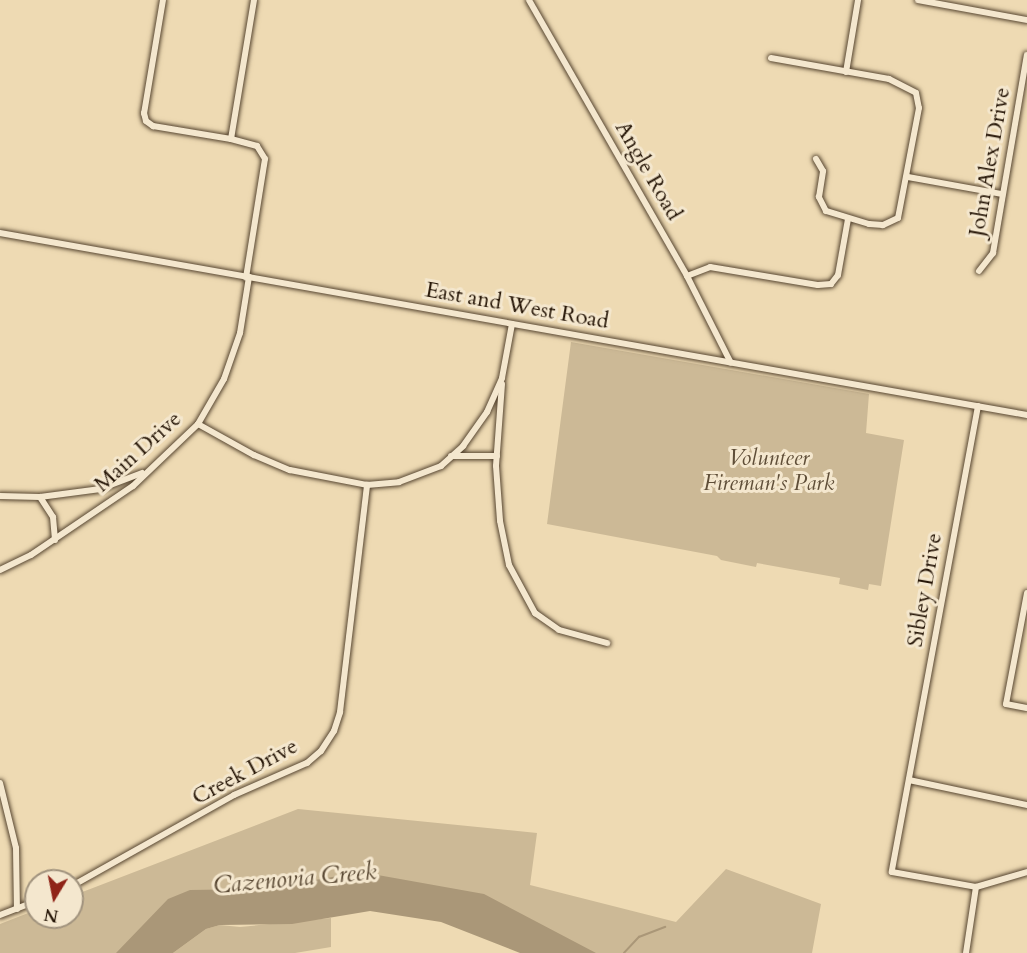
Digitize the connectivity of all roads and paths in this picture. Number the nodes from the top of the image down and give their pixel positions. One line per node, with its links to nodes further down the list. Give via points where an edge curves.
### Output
1 (163, 0): 10 (street, Main Drive, via 144,113 146,121 153,126)
2 (254, 0): 10 (street)
3 (529, 0): 17 (street, Angle Road)
4 (858, 0): 9 (street)
5 (918, 0): 6 (street)
6 (1027, 20)
7 (1027, 55): 13 (street, John Alex Drive)
8 (771, 58): 9 (street)
9 (846, 72): 12 (street, via 889,79 916,93 919,108)
10 (231, 140): 18 (street, Main Drive, via 258,146 265,159)
11 (816, 159): 14 (street, via 823,171 819,196 823,207)
12 (908, 177): 13 (street); 14 (street, via 898,218 883,225)
13 (1002, 194): 16 (street, John Alex Drive, via 993,253)
14 (848, 219): 17 (street, via 838,275 831,284 710,267)
15 (0, 233): 18 (street, East and West Road)
16 (979, 271)
17 (687, 276): 20 (street, Angle Road)
18 (247, 277): 19 (street, East and West Road); 24 (street, Main Drive, via 240,333 224,379)
19 (512, 324): 20 (street, East and West Road); 21 (street)
20 (731, 363): 22 (street, East and West Road)
21 (502, 378): 25 (street, via 487,412); 26 (street)
22 (978, 406): 23 (street, East and West Road); 36 (street, Sibley Drive)
23 (1027, 415)
24 (198, 423): 27 (street, Main Drive, via 168,456); 28 (street, via 254,455 290,470)
25 (451, 456): 26 (street); 28 (street, via 441,466 399,482)
26 (497, 456): 34 (street, via 500,521 509,565 523,597 535,614 559,630)
27 (146, 472): 30 (street, via 100,489); 31 (street, Main Drive, via 133,486)
28 (367, 485): 40 (street, Creek Drive, via 340,712 321,751 307,763 234,795)
29 (0, 496): 30 (street)
30 (40, 497): 31 (street, via 53,517)
31 (55, 540): 32 (street, Main Drive)
32 (0, 570)
33 (1027, 593): 35 (street, via 1006,704)
34 (607, 644)
35 (1027, 708)
36 (909, 780): 38 (street); 41 (street, Sibley Drive, via 892,872)
37 (0, 783): 43 (street, via 16,848)
38 (1027, 805)
39 (1027, 872): 41 (street)
40 (84, 879)
41 (976, 887): 45 (street)
42 (24, 906): 43 (street)
43 (17, 909): 44 (street)
44 (0, 915)
45 (966, 953)

